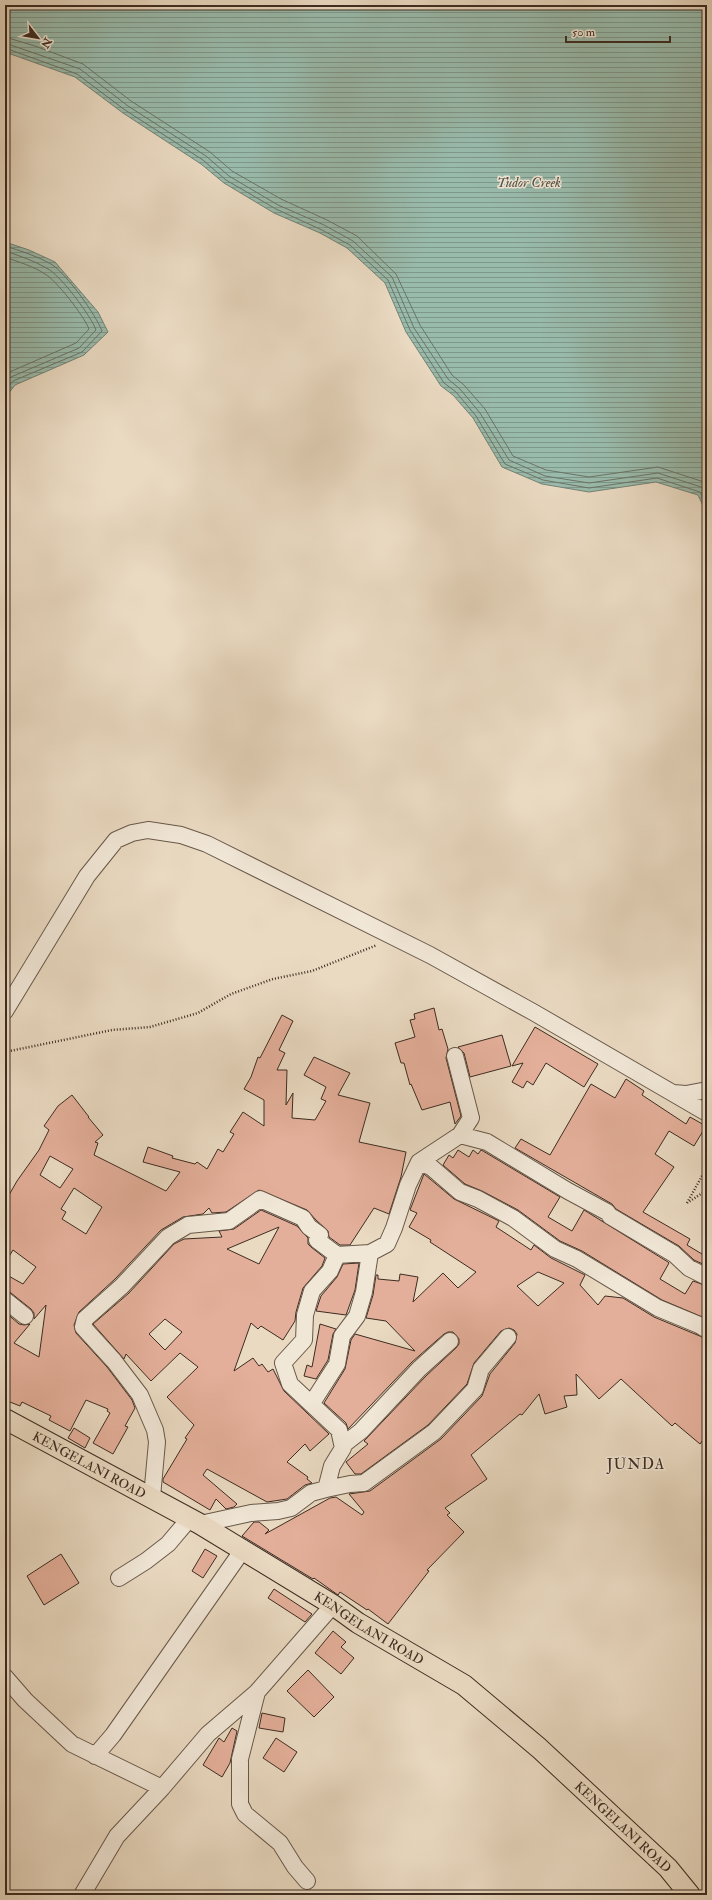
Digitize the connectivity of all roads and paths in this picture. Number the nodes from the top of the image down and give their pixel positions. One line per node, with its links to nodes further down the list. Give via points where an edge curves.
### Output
1 (395, 938): 2 (street, via 207,844 180,835 148,830 116,840 87,876); 3 (path, via 312,971 273,979 231,994 198,1013 164,1023 150,1027 98,1032); 6 (street, via 493,989)
2 (5, 1010)
3 (5, 1052)
4 (455, 1056): 8 (street, via 471,1118)
5 (707, 1090): 6 (street, via 686,1094)
6 (671, 1093): 7 (street)
7 (707, 1113)
8 (460, 1135): 9 (street); 14 (street, via 487,1142 607,1212 674,1254 689,1268)
9 (419, 1162): 12 (street, via 386,1244); 17 (street, via 431,1167 460,1192 513,1218 555,1249 577,1259 658,1308)
10 (707, 1167): 11 (path, via 687,1203)
11 (707, 1190)
12 (370, 1253): 13 (street); 20 (street, via 364,1292 356,1316 342,1336 337,1364)
13 (337, 1254): 20 (street, via 330,1271 312,1291 305,1316 304,1340 283,1363 290,1384); 24 (street, via 317,1240 320,1235 309,1227 303,1218 260,1199 229,1222 188,1225 168,1237 122,1286 85,1319 84,1327 140,1395 155,1430 157,1442)
14 (707, 1277)
15 (5, 1300): 16 (street)
16 (25, 1316)
17 (707, 1330)
18 (508, 1337): 23 (street, via 481,1369 475,1389 434,1432 364,1483)
19 (450, 1341): 22 (street, via 419,1369 361,1431)
20 (312, 1404): 22 (street, via 339,1430)
21 (5, 1419): 24 (main road, KENGELANI ROAD)
22 (344, 1444): 23 (street, via 332,1466)
23 (326, 1489): 25 (street, via 312,1493 291,1508)
24 (152, 1497): 25 (main road, KENGELANI ROAD)
25 (195, 1521): 26 (main road, KENGELANI ROAD); 27 (street, via 146,1561)
26 (242, 1551): 28 (main road, KENGELANI ROAD); 31 (street, via 113,1735)
27 (119, 1578)
28 (333, 1605): 30 (street); 35 (main road, KENGELANI ROAD, via 358,1623 464,1685 540,1748 668,1868)
29 (5, 1677): 31 (street, via 61,1735)
30 (257, 1692): 32 (street, via 208,1734); 33 (street, via 240,1759 240,1804 245,1814 280,1843)
31 (95, 1756): 32 (street)
32 (162, 1788): 34 (street, via 117,1836)
33 (307, 1881)
34 (82, 1895)
35 (690, 1895)

